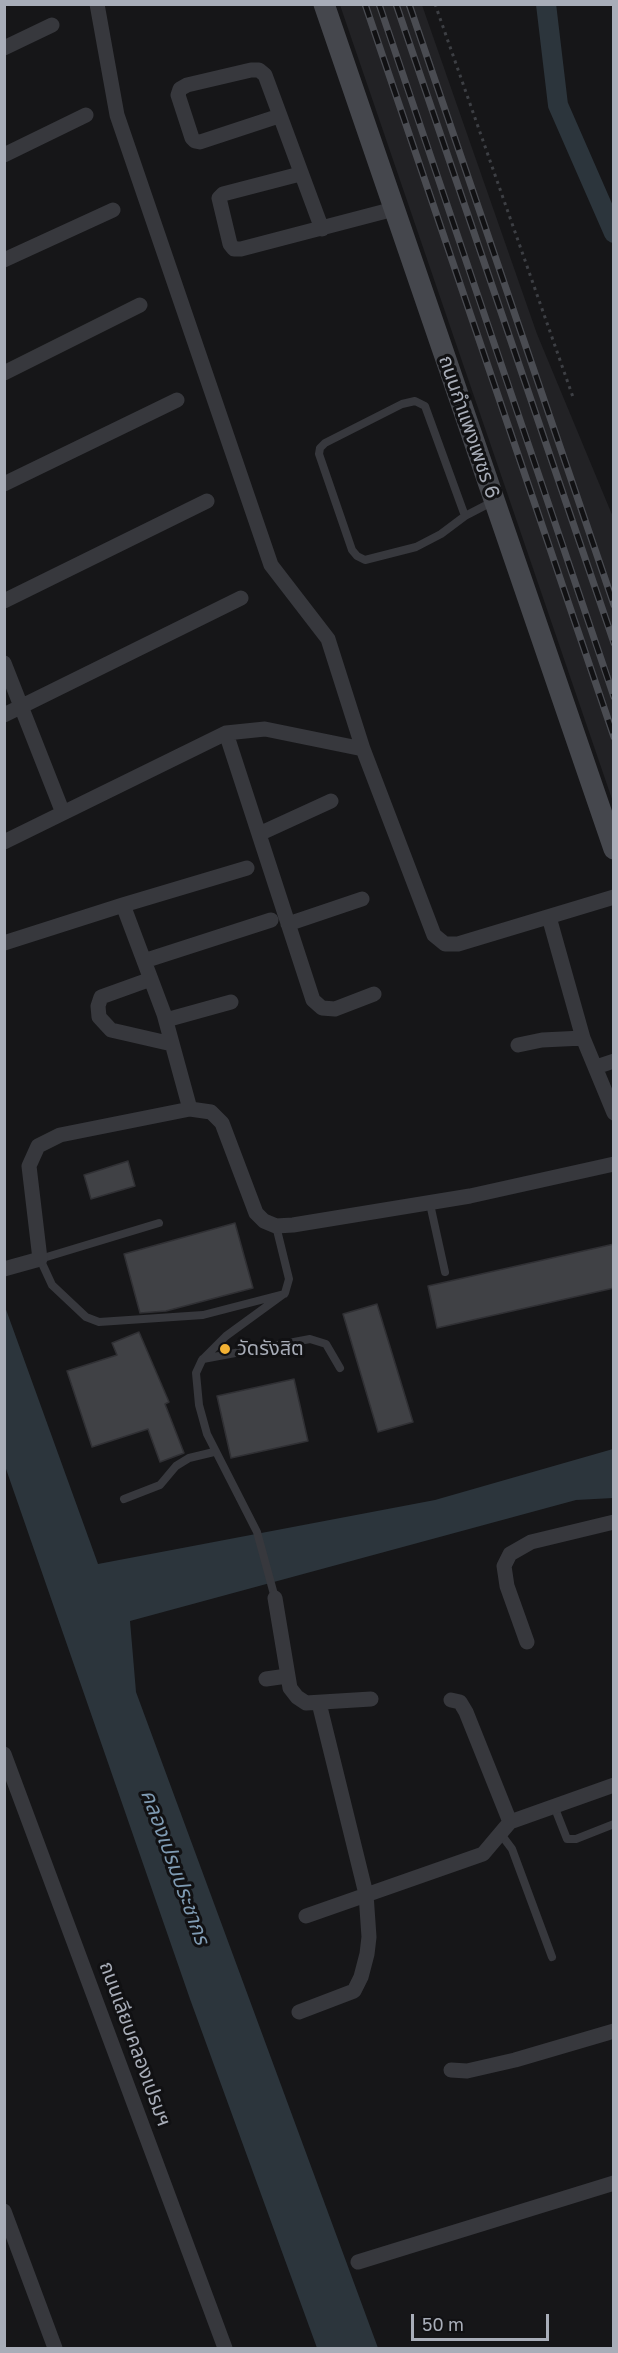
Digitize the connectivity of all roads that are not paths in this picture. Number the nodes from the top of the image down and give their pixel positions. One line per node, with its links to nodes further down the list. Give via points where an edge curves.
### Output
1 (97, 4): 26 (street, via 117,115 271,565 328,639)
2 (324, 4): 9 (main road, ถนนกำแพงเพชร 6)
3 (52, 25): 4 (street)
4 (4, 48)
5 (86, 115): 7 (street)
6 (279, 116): 6 (street, via 195,141 178,94 187,85 259,70 265,75); 8 (street)
7 (4, 155)
8 (300, 174): 11 (street); 11 (street, via 223,194 219,198 230,244 241,249)
9 (394, 209): 11 (street); 18 (main road, ถนนกำแพงเพชร 6)
10 (113, 210): 12 (street)
11 (322, 229)
12 (4, 260)
13 (140, 305): 14 (street)
14 (4, 373)
15 (177, 400): 16 (street)
16 (4, 484)
17 (207, 501): 21 (street)
18 (494, 501): 19 (lane); 31 (main road, ถนนกำแพงเพชร 6)
19 (465, 516): 19 (lane, via 425,406 415,401 325,442 320,448 352,550 365,560 416,547)
20 (242, 598): 23 (street)
21 (4, 601)
22 (4, 663): 23 (street)
23 (22, 706): 24 (street); 28 (street)
24 (4, 715)
25 (226, 733): 26 (street, via 265,729); 28 (street); 29 (street)
26 (363, 749): 36 (street, via 434,935 445,944 458,944)
27 (331, 801): 29 (street)
28 (63, 813): 30 (street)
29 (259, 834): 38 (street)
30 (4, 842)
31 (614, 849)
32 (247, 868): 35 (street)
33 (614, 897): 36 (street)
34 (362, 899): 38 (street)
35 (123, 905): 39 (street); 40 (street)
36 (549, 916): 45 (street)
37 (272, 920): 40 (street)
38 (288, 924): 42 (street, via 313,1000 322,1008 334,1009)
39 (4, 943)
40 (144, 961): 41 (street)
41 (151, 979): 44 (street); 46 (street, via 101,997 99,1017 111,1030)
42 (374, 994)
43 (231, 1002): 44 (street)
44 (166, 1020): 46 (street)
45 (583, 1038): 47 (street); 49 (street)
46 (172, 1044): 50 (street)
47 (518, 1045)
48 (614, 1061): 49 (street)
49 (596, 1067): 51 (street)
50 (190, 1109): 55 (street, via 211,1112 222,1124 256,1213); 56 (street, via 60,1135 38,1146 29,1166)
51 (614, 1113)
52 (614, 1164): 53 (street)
53 (430, 1204): 55 (street); 58 (lane)
54 (159, 1223): 56 (lane)
55 (276, 1226): 59 (lane, via 289,1279)
56 (40, 1259): 57 (street); 59 (lane, via 52,1285 86,1317 99,1322 203,1315)
57 (10, 1267)
58 (445, 1272)
59 (285, 1293): 60 (lane, via 226,1336)
60 (202, 1359): 61 (lane, via 310,1339 326,1344); 62 (lane, via 196,1372 199,1405)
61 (340, 1368)
62 (214, 1452): 63 (lane, via 189,1458 176,1466 160,1485); 65 (lane, via 257,1532)
63 (124, 1498)
64 (614, 1522): 66 (street, via 531,1542 510,1554 504,1566 507,1586)
65 (275, 1598): 67 (street)
66 (527, 1642)
67 (287, 1676): 68 (street); 71 (street, via 297,1697 306,1703)
68 (266, 1679)
69 (371, 1699): 71 (street)
70 (451, 1700): 76 (street, via 460,1702 466,1712)
71 (319, 1703): 77 (street)
72 (4, 1754): 87 (street, ถนนเลียบคลองเปรมฯ)
73 (614, 1785): 74 (street)
74 (554, 1804): 75 (lane, via 567,1839); 76 (street)
75 (614, 1824)
76 (505, 1827): 77 (street, via 483,1854); 79 (lane)
77 (366, 1894): 78 (street); 80 (street, via 367,1954 354,1991)
78 (306, 1916)
79 (552, 1957)
80 (299, 2012)
81 (614, 2031): 82 (street, via 515,2060 467,2071)
82 (451, 2070)
83 (614, 2183): 85 (street)
84 (6, 2217): 86 (street)
85 (358, 2262)
86 (55, 2349)
87 (225, 2349)

